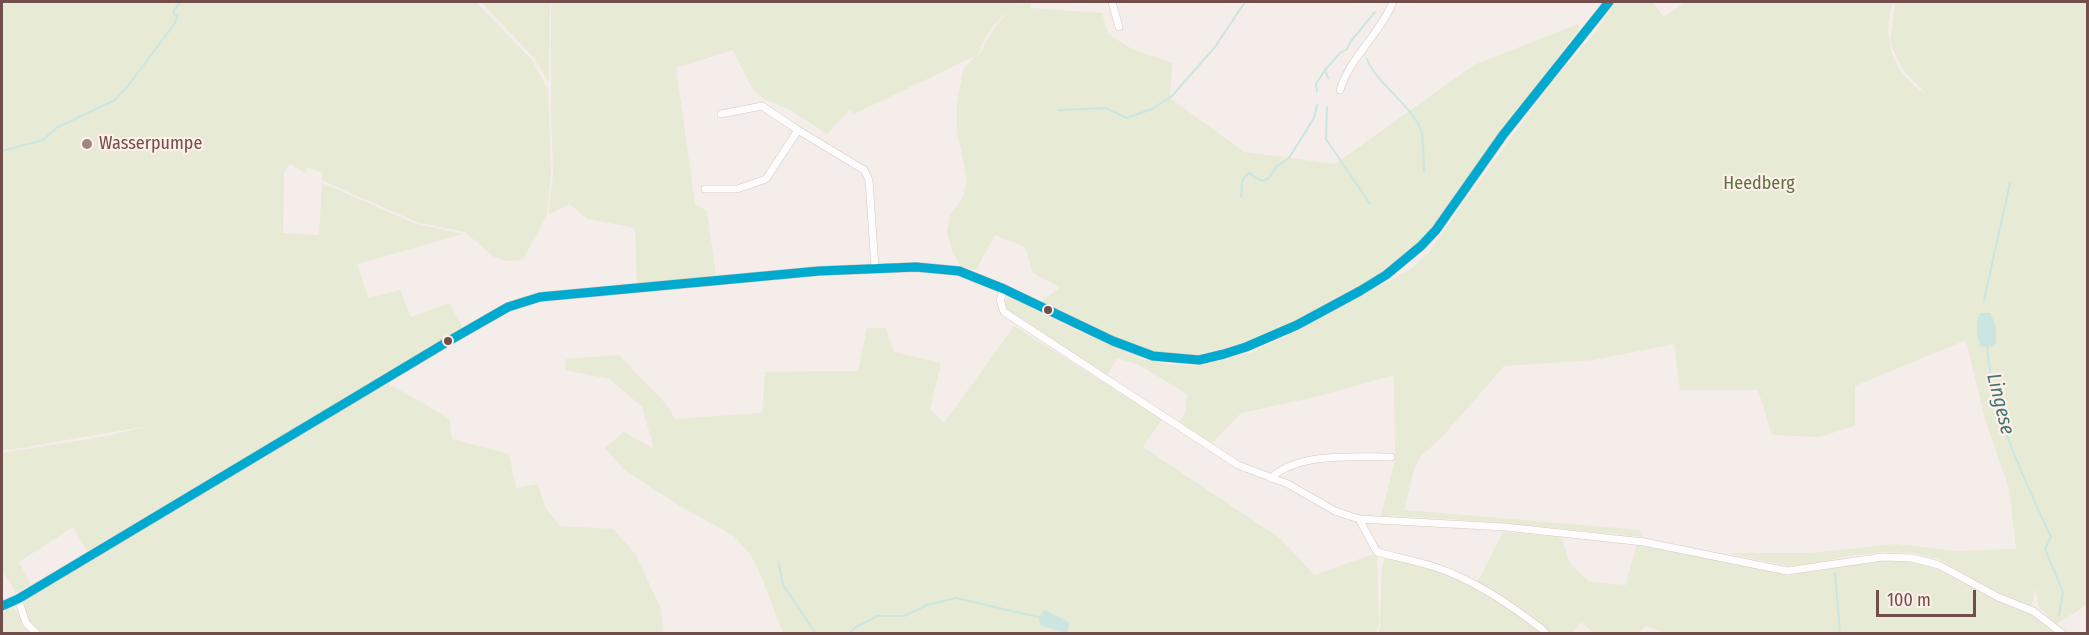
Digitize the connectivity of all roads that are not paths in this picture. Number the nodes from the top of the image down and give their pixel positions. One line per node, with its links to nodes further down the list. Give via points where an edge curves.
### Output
1 (1112, 2): 4 (street)
2 (1393, 2): 5 (street, via 1344,76)
3 (1609, 2): 10 (main road, via 1503,135 1422,246 1386,275 1296,325 1224,354 1199,360 1172,359 1113,341)
4 (1119, 27)
5 (1340, 90)
6 (721, 114): 7 (street, via 762,106)
7 (798, 130): 8 (street, via 766,179 737,189); 9 (street, via 864,170 869,180)
8 (705, 189)
9 (875, 268): 10 (main road, via 959,271); 14 (main road, via 626,288 524,301 447,342)
10 (1004, 290): 12 (street, via 1000,300 1004,312 1238,465)
11 (1391, 457): 12 (street, via 1338,457 1305,462 1280,470)
12 (1271, 478): 13 (street)
13 (1359, 519): 17 (street, via 1377,552 1455,574 1500,599); 18 (street, via 1505,527 1644,542 1787,571 1882,557 1912,558 1939,565 2033,611)
14 (18, 599): 15 (main road); 16 (street, via 26,623)
15 (2, 606)
16 (37, 633)
17 (1545, 633)
18 (2063, 633)

